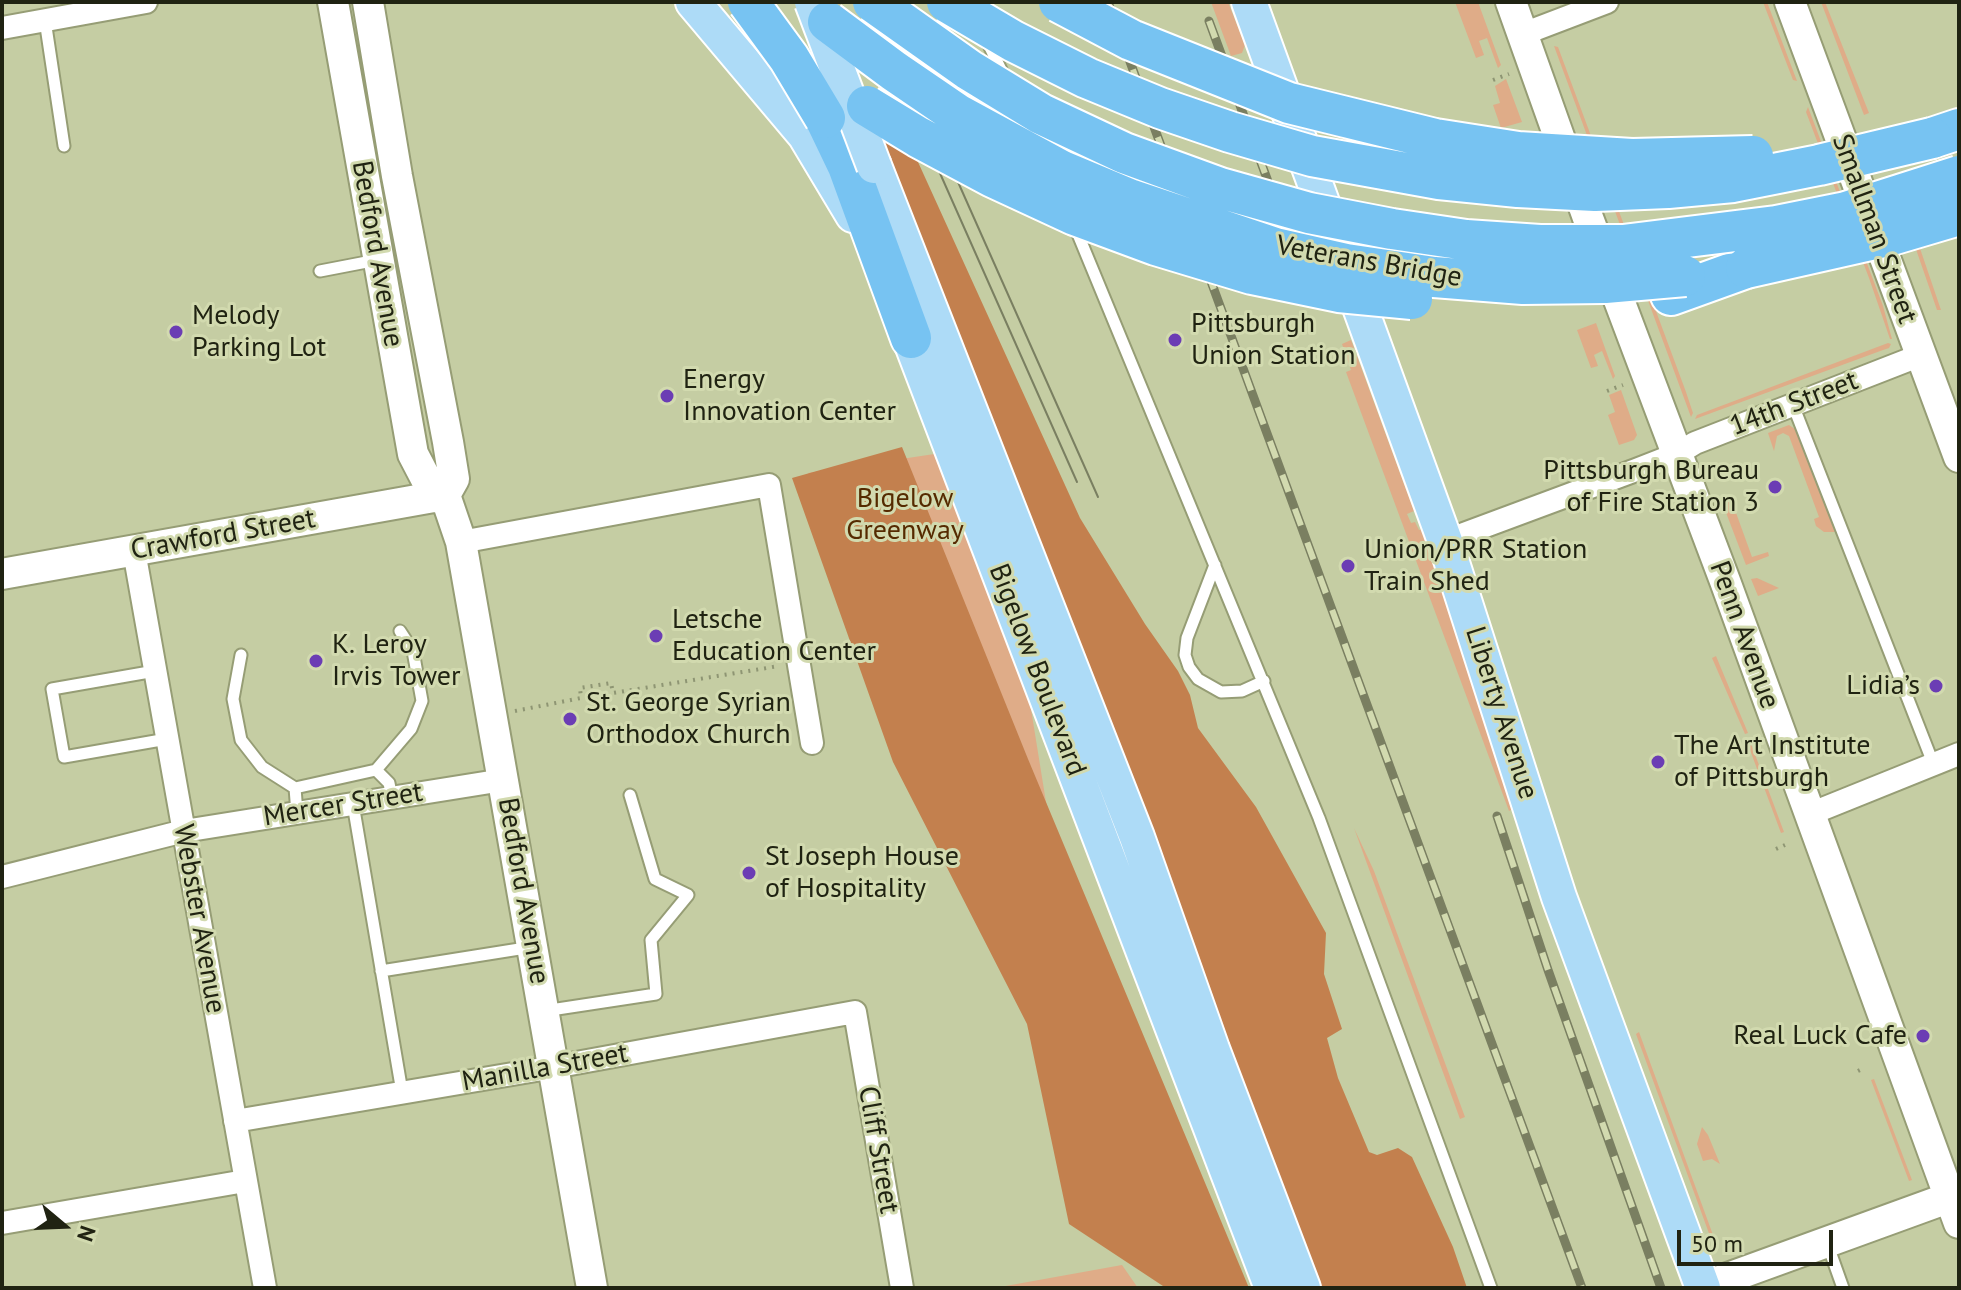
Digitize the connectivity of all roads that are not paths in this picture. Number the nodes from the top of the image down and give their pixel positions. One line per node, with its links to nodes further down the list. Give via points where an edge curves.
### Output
1 (146, 2): 16 (street)
2 (333, 2): 25 (street, Bedford Avenue)
3 (368, 2): 23 (street, Bedford Avenue)
4 (693, 2): 32 (main road, Bigelow Boulevard, via 805,135 854,217)
5 (734, 2): 30 (highway, bridge, via 794,54 867,106 993,177 1075,215 1252,274 1339,292 1424,300 1671,295)
6 (748, 2): 32 (highway, bridge, via 825,118)
7 (873, 2): 24 (highway, bridge, via 1041,114 1124,153 1220,188 1392,229 1466,240 1623,245 1846,212)
8 (947, 2): 20 (highway, bridge, via 1038,54 1160,108 1312,156 1439,179 1580,190 1668,188 1819,165)
9 (969, 2): 19 (lane)
10 (1059, 2): 20 (highway, bridge, via 1131,40 1289,103 1435,139 1518,152 1632,159 1745,156)
11 (1249, 2): 38 (main road, Liberty Avenue)
12 (1511, 2): 18 (street, Penn Avenue)
13 (1607, 2): 18 (street)
14 (1790, 2): 33 (street, Smallman Street)
15 (816, 9): 30 (highway, Veterans Bridge, bridge, via 957,114 1062,171 1275,248 1434,277 1523,284 1605,283); 76 (main road, Bigelow Boulevard, bridge, via 1137,837)
16 (45, 20): 17 (street); 22 (lane)
17 (2, 28)
18 (1523, 34): 35 (street, Penn Avenue)
19 (1022, 115)
20 (1946, 133)
21 (1035, 143): 26 (lane)
22 (64, 146)
23 (397, 176): 25 (street); 37 (street, Bedford Avenue, via 454,479)
24 (1959, 176)
25 (364, 182): 29 (street, Bedford Avenue)
26 (1055, 186)
27 (1062, 200): 41 (lane)
28 (1959, 215): 30 (highway, Veterans Bridge, bridge)
29 (377, 260): 31 (lane); 37 (street, Bedford Avenue, via 413,454 426,479)
30 (1746, 268)
31 (320, 271)
32 (911, 338): 75 (main road, Bigelow Boulevard)
33 (1921, 355): 34 (street, 14th Street); 36 (street, Smallman Street)
34 (1793, 405): 35 (street, 14th Street); 50 (lane)
35 (1677, 454): 38 (street, 14th Street); 58 (street, Penn Avenue)
36 (1959, 457)
37 (445, 495): 39 (street, Bedford Avenue); 40 (street, Crawford Street)
38 (1445, 541): 78 (main road, Liberty Avenue, via 1559,897)
39 (461, 542): 48 (street, via 769,485); 52 (street, Bedford Avenue)
40 (134, 551): 42 (street, Crawford Street); 45 (street, Webster Avenue)
41 (1215, 565): 46 (lane); 46 (lane, via 1187,638 1189,667 1221,692 1242,691)
42 (2, 574)
43 (400, 631): 51 (lane, via 413,651 422,701 411,729)
44 (241, 655): 53 (lane, via 233,699 241,740 262,767)
45 (155, 671): 47 (street, Webster Avenue); 47 (lane, via 52,689 64,757)
46 (1264, 681): 77 (lane, via 1334,856)
47 (167, 739): 59 (street, Webster Avenue)
48 (812, 743)
49 (1959, 754): 50 (street)
50 (1933, 763): 58 (street)
51 (376, 770): 53 (lane); 55 (lane, via 389,783)
52 (503, 780): 55 (street, Mercer Street); 61 (street, Bedford Avenue)
53 (295, 788): 57 (lane)
54 (630, 795): 63 (lane, via 655,879 688,895 651,940 656,994)
55 (392, 798): 56 (street, Mercer Street)
56 (353, 804): 57 (street, Mercer Street); 62 (lane)
57 (297, 813): 59 (street, Mercer Street)
58 (1810, 814): 69 (street, Penn Avenue)
59 (184, 831): 60 (street, Mercer Street); 67 (street, Webster Avenue)
60 (2, 877)
61 (532, 946): 62 (lane); 63 (street, Bedford Avenue)
62 (381, 971): 66 (lane)
63 (544, 1011): 65 (street, Bedford Avenue)
64 (855, 1012): 65 (street, Manilla Street); 74 (street, Cliff Street)
65 (554, 1067): 66 (street, Manilla Street); 73 (street, Bedford Avenue)
66 (402, 1092): 67 (street, Manilla Street)
67 (235, 1121): 68 (street, Webster Avenue)
68 (245, 1181): 70 (street); 72 (street, Webster Avenue)
69 (1956, 1205): 71 (street)
70 (2, 1223)
71 (1826, 1243): 78 (street); 79 (lane)
72 (265, 1288)
73 (592, 1288)
74 (902, 1288)
75 (1272, 1288)
76 (1303, 1288)
77 (1491, 1288)
78 (1703, 1288)
79 (1843, 1288)

